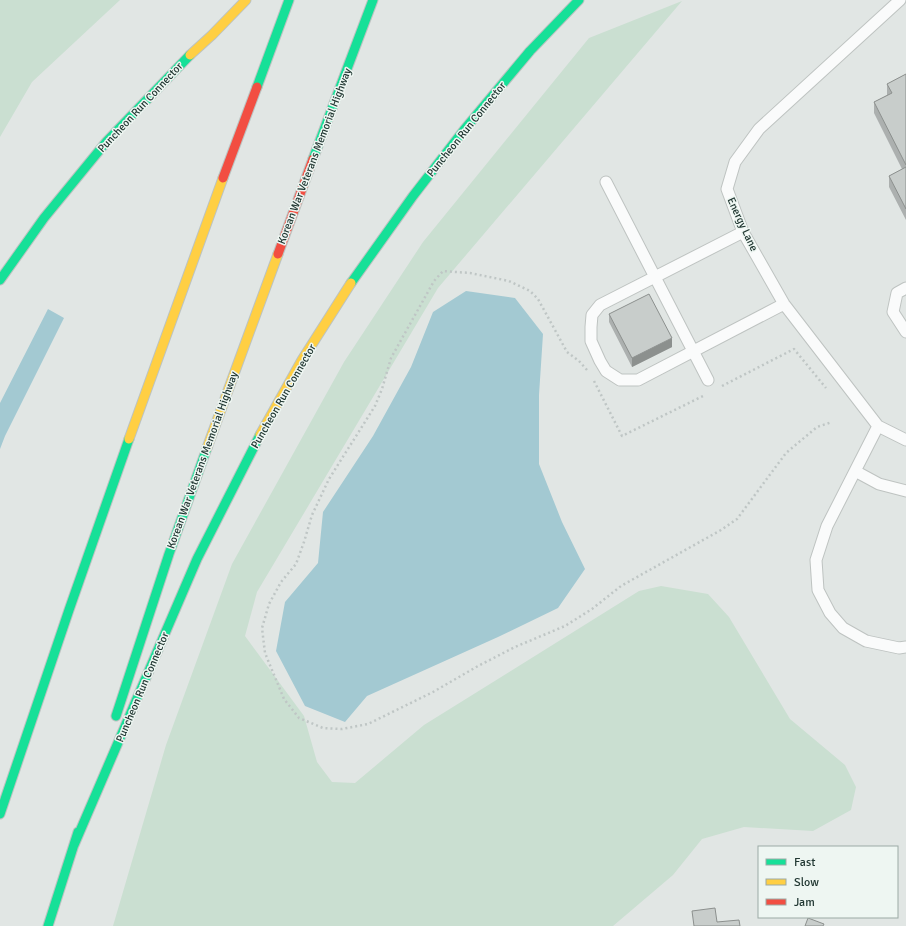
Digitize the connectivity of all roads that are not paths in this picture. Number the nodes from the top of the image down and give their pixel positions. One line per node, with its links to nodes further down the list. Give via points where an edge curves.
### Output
1 (246, 0): 9 (highway, Puncheon Run Connector, via 173,71 107,141 44,218)
2 (289, 0): 22 (highway, via 111,488)
3 (372, 0): 20 (highway, Korean War Veterans Memorial Highway, via 240,354 169,554)
4 (579, 0): 23 (highway, Puncheon Run Connector, via 530,51 412,196 341,298 302,360 264,427 197,559)
5 (900, 0): 7 (lane, Energy Lane, via 759,129 735,162 727,189)
6 (606, 182): 8 (lane)
7 (744, 232): 8 (lane); 11 (lane, Energy Lane)
8 (655, 277): 13 (lane); 13 (lane, via 600,306 592,315 591,341 600,361 606,371 620,380 638,380)
9 (0, 280)
10 (906, 288): 12 (lane, via 897,293 893,312)
11 (784, 304): 13 (lane); 15 (lane, Energy Lane)
12 (906, 332)
13 (693, 351): 14 (lane)
14 (708, 380)
15 (878, 426): 16 (lane, Energy Lane); 17 (lane)
16 (906, 440)
17 (855, 471): 18 (lane, via 879,484); 19 (lane, via 827,526 816,560 818,590 830,612 843,628 866,642)
18 (906, 491)
19 (906, 647)
20 (113, 726)
21 (106, 748): 23 (highway)
22 (0, 814)
23 (74, 845): 24 (highway)
24 (48, 926)

